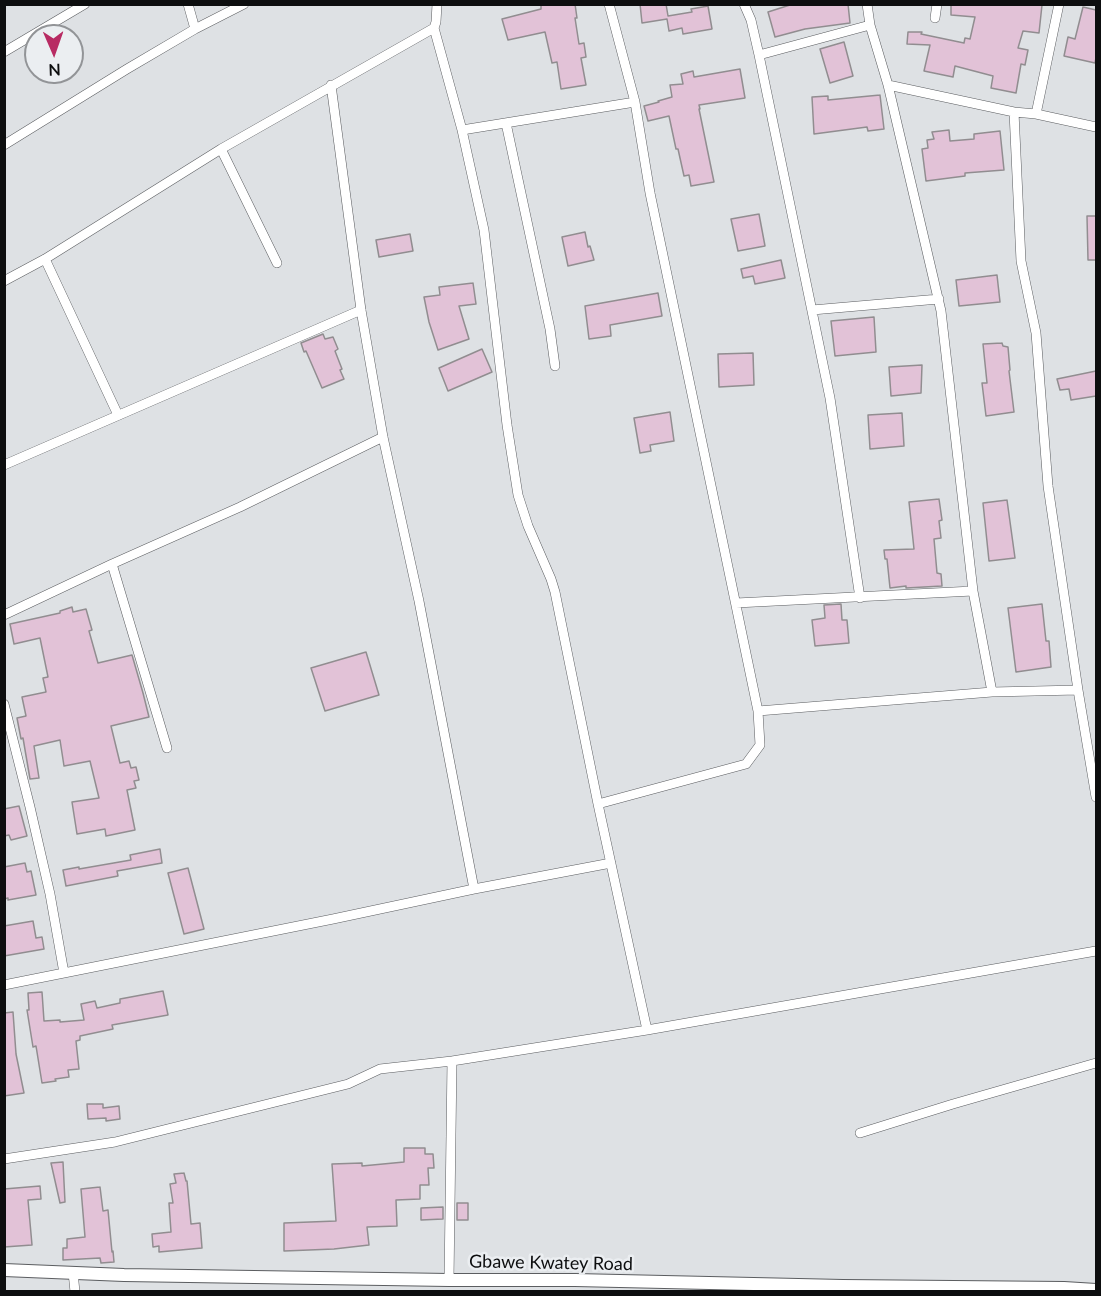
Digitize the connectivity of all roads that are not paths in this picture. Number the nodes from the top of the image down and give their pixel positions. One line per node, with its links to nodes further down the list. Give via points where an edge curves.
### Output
1 (85, 4): 14 (street)
2 (188, 4): 12 (street)
3 (244, 4): 12 (street)
4 (437, 4): 13 (street)
5 (609, 4): 18 (street)
6 (744, 4): 15 (street)
7 (867, 4): 11 (street)
8 (937, 4): 10 (street)
9 (1059, 4): 20 (street)
10 (935, 18)
11 (870, 25): 15 (street); 17 (street)
12 (195, 28): 24 (street)
13 (434, 28): 16 (street); 23 (street)
14 (4, 52)
15 (759, 55): 31 (street)
16 (331, 85): 25 (street); 30 (street)
17 (888, 86): 19 (street); 29 (street)
18 (635, 102): 21 (street); 39 (street)
19 (1014, 112): 20 (street); 41 (street, via 1022,261 1036,333 1048,486)
20 (1036, 114): 22 (street)
21 (506, 123): 23 (street); 32 (street)
22 (1096, 127)
23 (462, 130): 47 (street, via 484,230 518,495 555,592)
24 (4, 145)
25 (220, 149): 26 (street); 27 (street)
26 (45, 259): 28 (street); 33 (street)
27 (277, 263)
28 (4, 280)
29 (939, 299): 31 (street); 37 (street)
30 (361, 310): 33 (street); 34 (street)
31 (812, 310): 38 (street, via 830,398)
32 (555, 366)
33 (118, 415): 35 (street)
34 (384, 437): 36 (street); 49 (street)
35 (4, 465)
36 (112, 564): 40 (street); 45 (street)
37 (973, 591): 38 (street); 42 (street)
38 (860, 598): 39 (street)
39 (736, 603): 44 (street)
40 (4, 615)
41 (1078, 690): 42 (street); 46 (street)
42 (993, 692): 44 (street)
43 (4, 704): 51 (street, via 50,894)
44 (758, 711): 47 (street, via 760,745 746,764)
45 (167, 748)
46 (1096, 796)
47 (598, 804): 48 (street)
48 (611, 863): 49 (street); 53 (street)
49 (474, 889): 51 (street)
50 (1096, 951): 53 (street)
51 (64, 973): 52 (street)
52 (4, 986)
53 (647, 1030): 54 (street)
54 (452, 1061): 57 (street, via 380,1069 348,1084 115,1142); 60 (street)
55 (1096, 1062): 56 (street)
56 (860, 1133)
57 (4, 1159)
58 (4, 1270): 59 (street, Gbawe Kwatey Road)
59 (73, 1272): 60 (street, Gbawe Kwatey Road); 65 (street)
60 (449, 1280): 61 (street, Gbawe Kwatey Road)
61 (694, 1287): 62 (street, Gbawe Kwatey Road)
62 (843, 1289): 63 (street, Gbawe Kwatey Road)
63 (1052, 1290): 64 (street, Gbawe Kwatey Road)
64 (1096, 1290)
65 (75, 1292)

